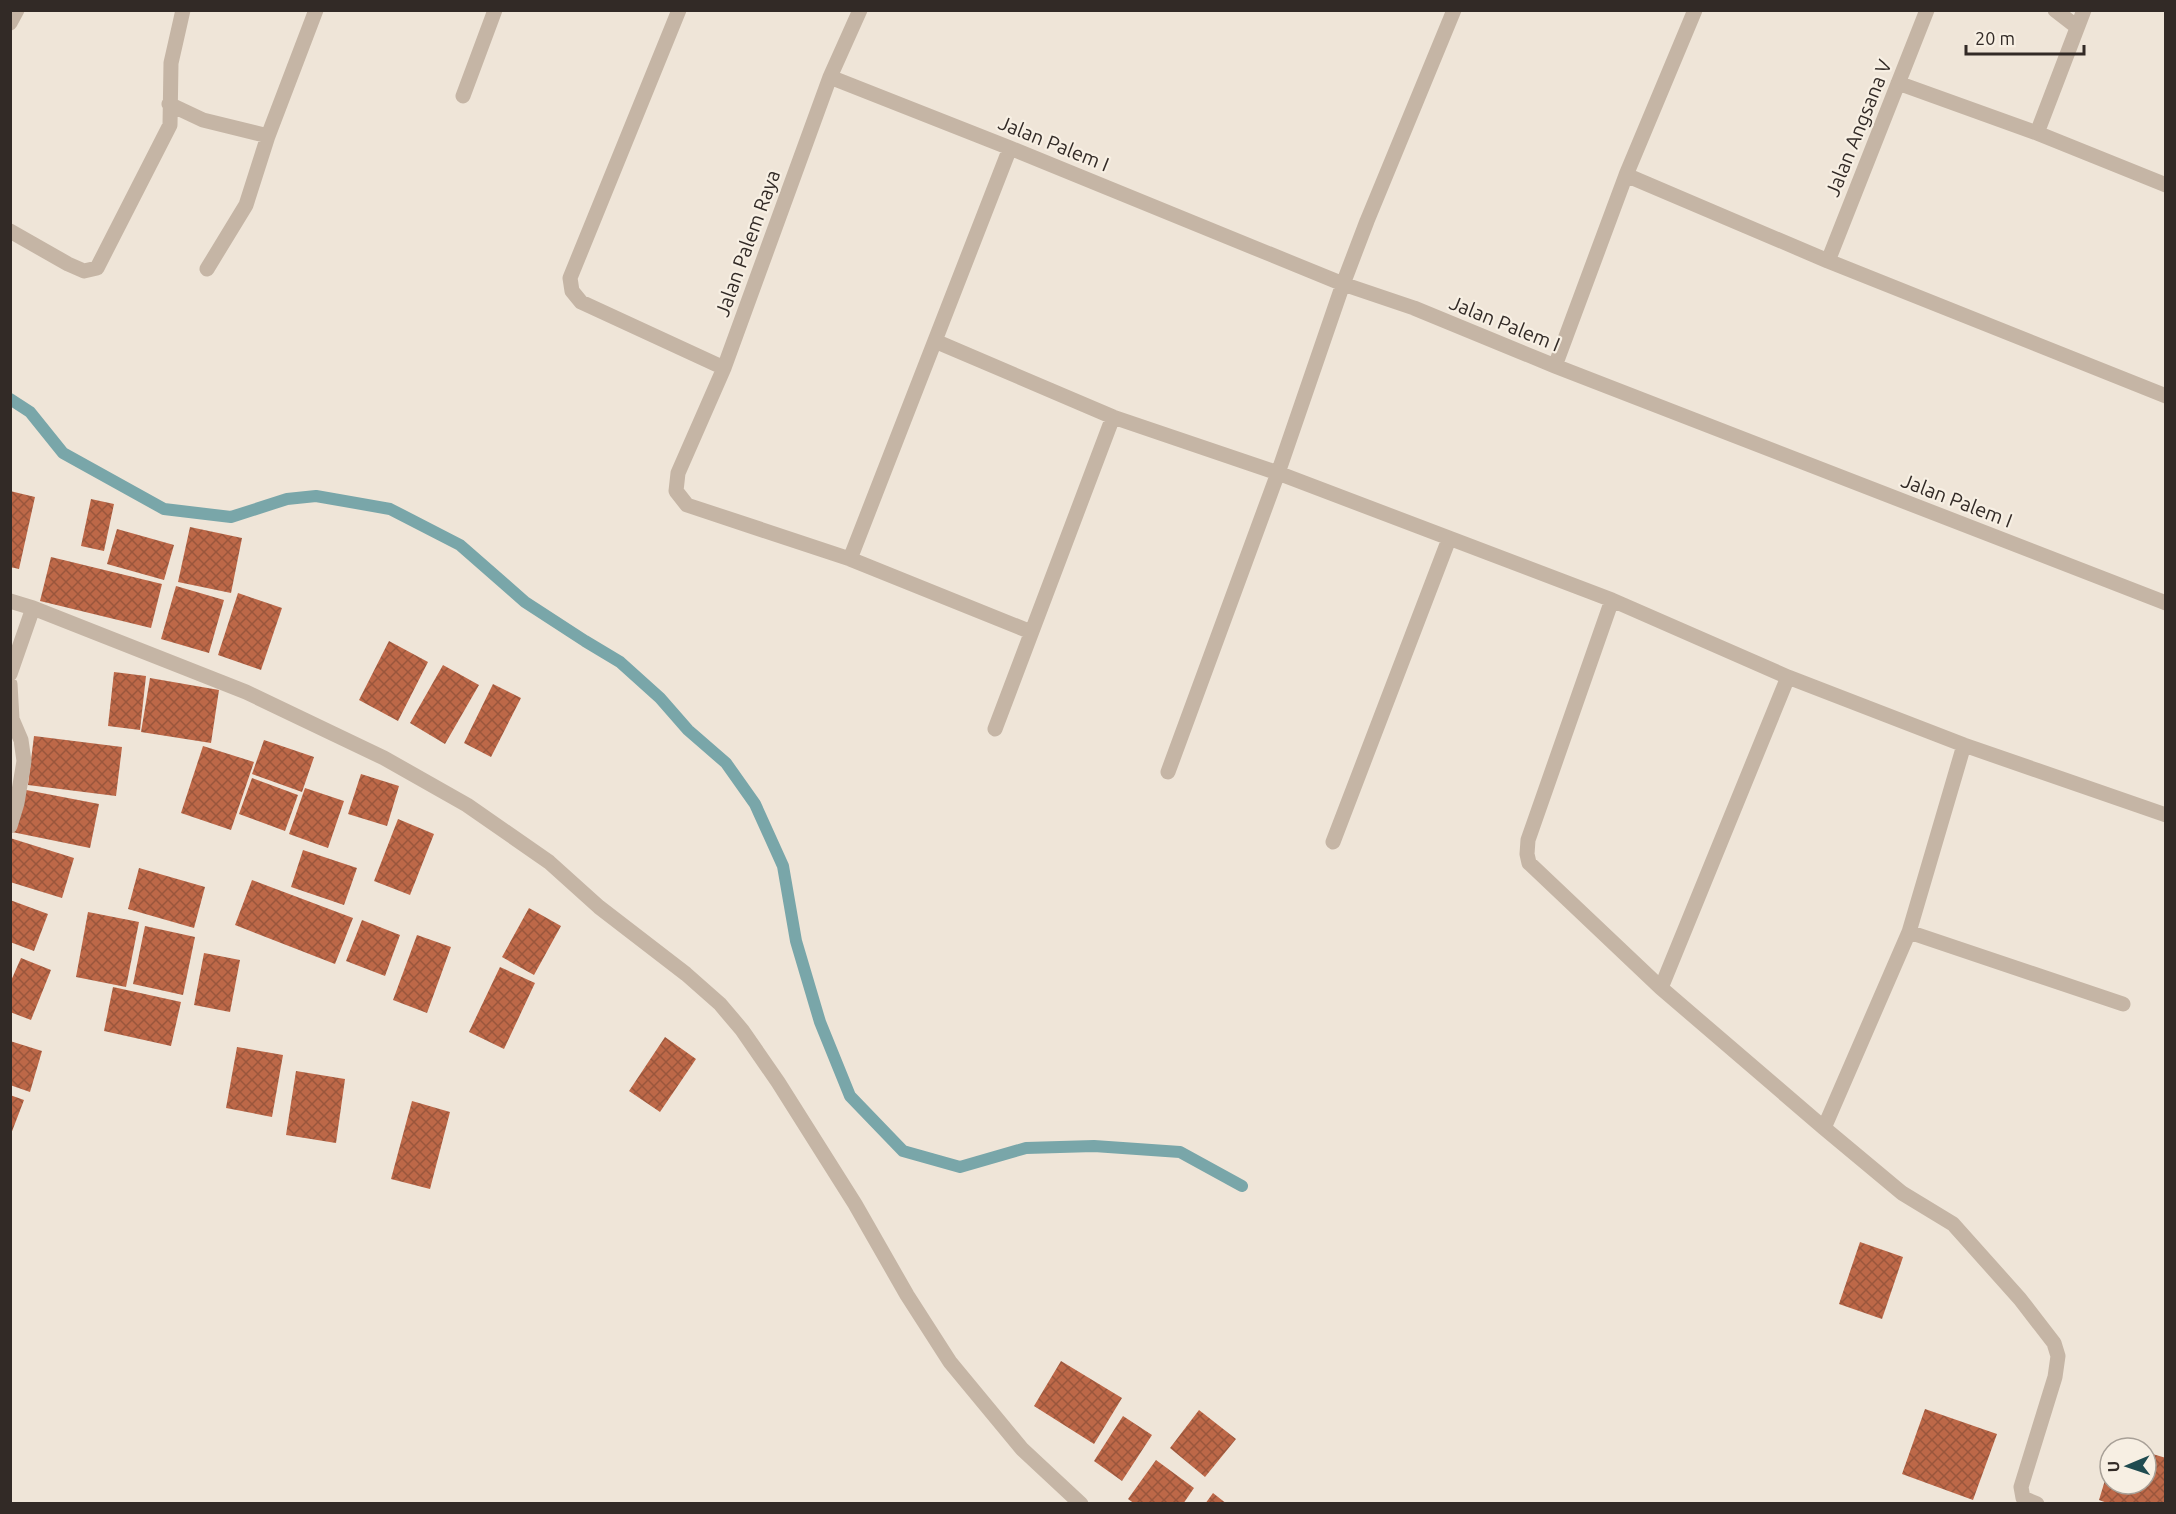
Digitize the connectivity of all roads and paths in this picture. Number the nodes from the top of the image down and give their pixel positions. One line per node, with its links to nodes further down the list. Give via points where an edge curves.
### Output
1 (17, 10): 12 (street)
2 (183, 10): 17 (street, via 171,63)
3 (316, 10): 19 (street)
4 (495, 10): 16 (street)
5 (679, 10): 29 (street, via 570,278 572,291 581,302)
6 (860, 10): 14 (street, Jalan Palem Raya)
7 (1695, 10): 21 (street)
8 (1927, 10): 15 (street, Jalan Angsana V)
9 (2055, 10): 13 (street)
10 (2084, 10): 13 (street)
11 (1450, 12): 26 (street)
12 (10, 23)
13 (2077, 27): 18 (street)
14 (830, 77): 20 (street, Jalan Palem I); 29 (street, Jalan Palem Raya)
15 (1898, 83): 18 (street); 24 (street, Jalan Angsana V)
16 (463, 96)
17 (169, 104): 19 (street, via 203,120); 23 (street, via 170,125 97,268 84,271)
18 (2037, 133): 22 (street)
19 (268, 136): 25 (street, via 246,205)
20 (1010, 148): 26 (street, Jalan Palem I); 27 (street)
21 (1626, 176): 24 (street); 28 (street)
22 (2166, 185)
23 (10, 231)
24 (1828, 261): 30 (street)
25 (207, 269)
26 (1343, 284): 28 (street, Jalan Palem I, via 1414,308); 32 (street)
27 (935, 341): 31 (street); 34 (street)
28 (1555, 366): 37 (street, Jalan Palem I)
29 (724, 368): 34 (street, Jalan Palem Raya, via 678,473 676,491 687,505)
30 (2166, 396)
31 (1113, 417): 32 (street); 39 (street)
32 (1278, 473): 33 (street); 45 (street)
33 (1449, 539): 35 (street); 48 (street)
34 (850, 560): 39 (street)
35 (1612, 600): 41 (street); 50 (street, via 1528,840 1527,854 1529,862)
36 (10, 601): 38 (street)
37 (2166, 603)
38 (33, 608): 40 (street); 53 (street, via 246,692 384,758 467,805 549,862 720,1004 778,1082 950,1362 1022,1449)
39 (1031, 632): 43 (street)
40 (10, 674)
41 (1788, 677): 44 (street); 50 (street)
42 (10, 684): 47 (street, via 12,719 24,761)
43 (995, 729)
44 (1964, 744): 46 (street); 49 (street)
45 (1168, 772)
46 (2166, 815)
47 (10, 826)
48 (1333, 842)
49 (1909, 932): 51 (street); 52 (street)
50 (1661, 988): 52 (street)
51 (2123, 1004)
52 (1824, 1128): 54 (street, via 1902,1193 1953,1224 2054,1343 2058,1356 2055,1377 2022,1487 2022,1498)
53 (1080, 1503)
54 (2037, 1503)

